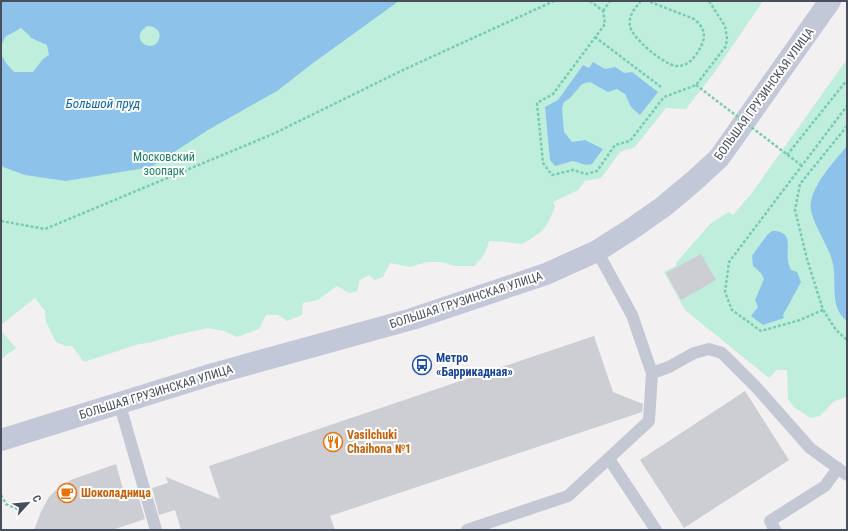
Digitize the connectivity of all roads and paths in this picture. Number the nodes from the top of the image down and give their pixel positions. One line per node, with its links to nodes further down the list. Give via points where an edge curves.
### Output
1 (554, 1): 17 (path, via 403,70 273,134 45,229)
2 (590, 1): 8 (path)
3 (610, 1): 8 (path)
4 (641, 1): 5 (path, via 633,12 629,24 631,31 671,65 684,66 689,63 704,40 698,23 694,19)
5 (648, 1)
6 (709, 1): 11 (path, via 725,26 726,46)
7 (830, 1): 18 (main road, БОЛЬШАЯ ГРУЗИНСКАЯ УЛИЦА, via 719,158 663,207)
8 (602, 11): 9 (path, via 605,24)
9 (595, 37): 11 (path, via 553,94 537,103 543,162 552,175 573,170 586,174 597,171 615,145 630,141 664,97); 12 (path)
10 (847, 80): 15 (path)
11 (696, 85): 15 (path, bridge)
12 (662, 87)
13 (847, 106): 16 (path)
14 (847, 126): 19 (path, via 800,184 795,210)
15 (787, 155): 16 (path, bridge)
16 (801, 165): 19 (path, via 729,262 725,292 732,310 761,331 800,320)
17 (1, 221)
18 (597, 251): 21 (lane, via 632,315); 22 (main road, БОЛЬШАЯ ГРУЗИНСКАЯ УЛИЦА, via 546,274 412,319)
19 (823, 310): 20 (path, via 836,330)
20 (847, 340)
21 (652, 374): 25 (lane, via 649,421); 26 (lane, via 694,353 708,349 722,353 810,448)
22 (120, 402): 23 (main road, БОЛЬШАЯ ГРУЗИНСКАЯ УЛИЦА); 29 (lane)
23 (10, 437): 24 (main road)
24 (1, 450)
25 (609, 458): 30 (lane, via 568,496); 31 (lane)
26 (842, 472): 32 (lane, via 825,486 770,521)
27 (1, 495): 28 (path, via 6,504)
28 (24, 512)
29 (156, 530)
30 (467, 530)
31 (656, 530)
32 (776, 530)

